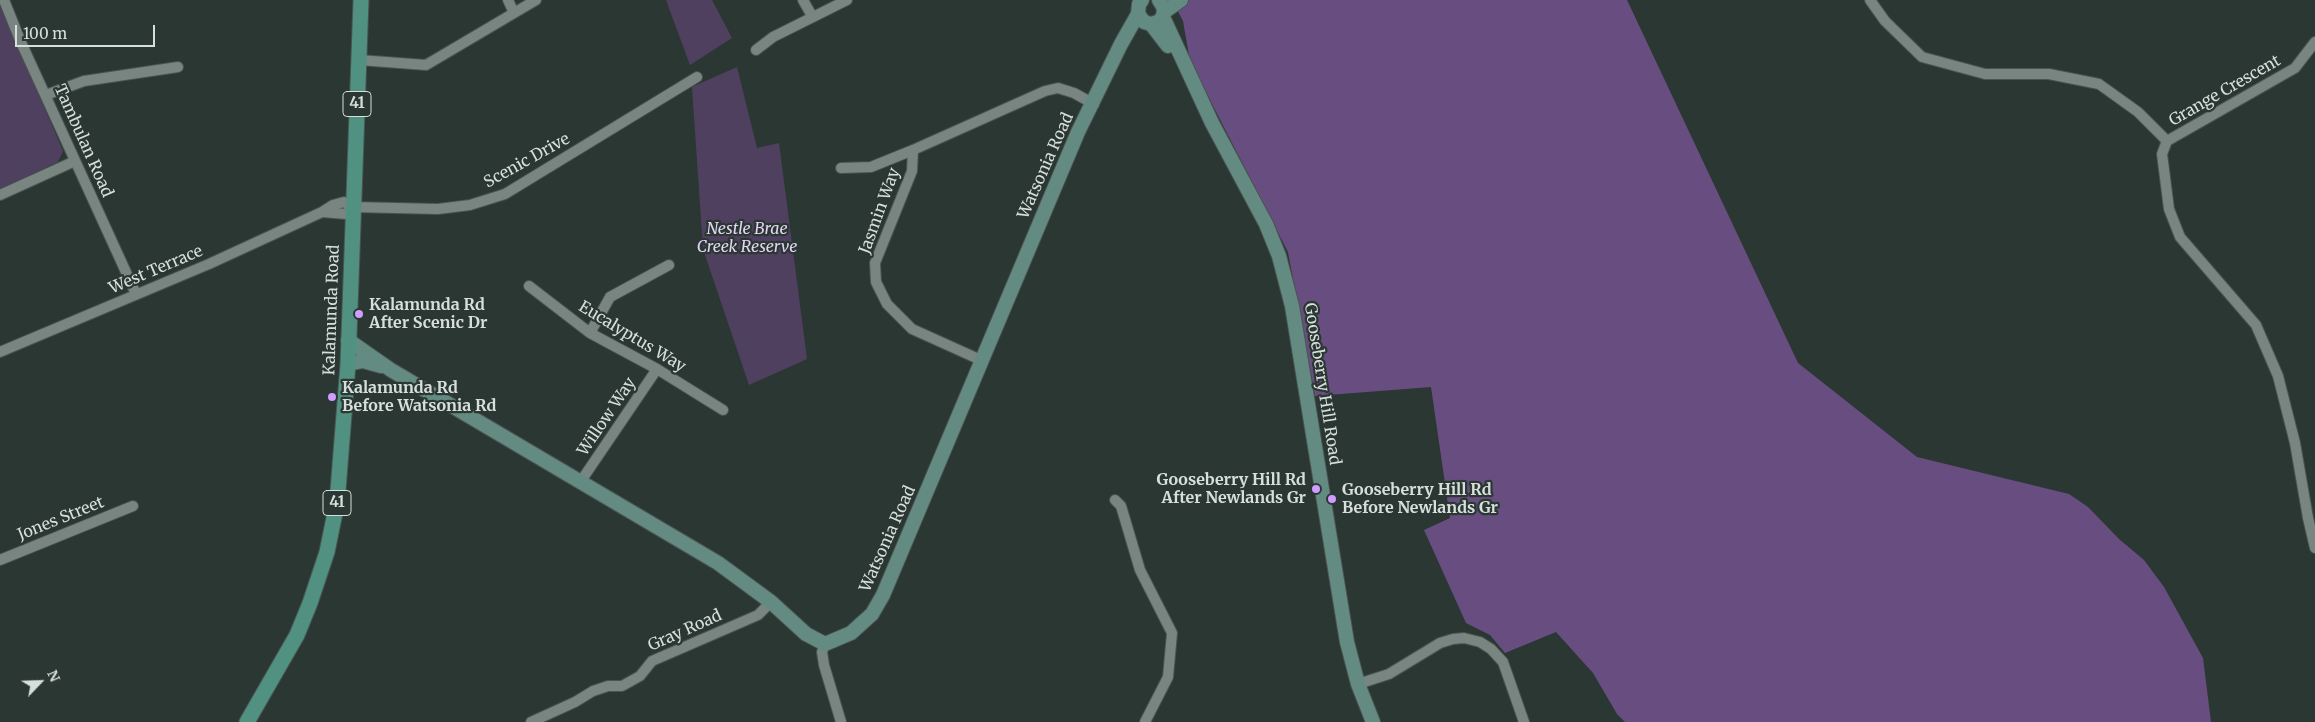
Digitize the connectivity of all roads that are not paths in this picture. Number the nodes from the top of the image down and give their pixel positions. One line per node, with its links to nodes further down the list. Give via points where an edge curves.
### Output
1 (4, 0): 19 (street, Tambulan Road)
2 (361, 0): 16 (main road, Kalamunda Road / 41)
3 (508, 0): 10 (street)
4 (536, 0): 10 (street)
5 (804, 0): 12 (street)
6 (847, 0): 12 (street)
7 (1181, 0): 11 (street)
8 (1870, 0): 21 (street, via 1885,21 1922,58 1985,74 2049,74 2099,84 2138,112)
9 (1139, 4): 11 (street, Gooseberry Hill Road, via 1144,22); 13 (street, Watsonia Road)
10 (514, 13): 16 (street, via 426,65)
11 (1157, 15): 13 (street); 45 (street, Gooseberry Hill Road, via 1164,40 1269,229 1287,281 1347,642)
12 (812, 16): 15 (street)
13 (1126, 36): 20 (street, Watsonia Road)
14 (2315, 42): 21 (street, Grange Crescent, via 2295,68)
15 (756, 50)
16 (359, 60): 26 (main road, Kalamunda Road / 41)
17 (178, 67): 19 (street, via 84,81)
18 (697, 77): 26 (street, Scenic Drive, via 504,194 450,208)
19 (46, 95): 23 (street, Tambulan Road)
20 (1094, 104): 22 (street, Jasmin Way, via 1058,88 1045,91); 33 (street, Watsonia Road, via 1078,132)
21 (2167, 141): 41 (street, via 2162,154 2169,209 2180,237 2256,325 2278,376 2295,443)
22 (913, 150): 24 (street, via 871,167); 33 (street, Jasmin Way, via 912,171 875,264 876,282 887,304 912,329)
23 (75, 161): 25 (street); 29 (street, Tambulan Road)
24 (841, 168)
25 (0, 195)
26 (353, 207): 29 (street, West Terrace, via 346,214 322,212); 31 (main road, Kalamunda Road / 41)
27 (669, 265): 30 (street, via 610,297)
28 (529, 286): 30 (street, Eucalyptus Way)
29 (136, 294): 32 (street, West Terrace)
30 (590, 333): 35 (street, Eucalyptus Way)
31 (348, 340): 34 (main road, Kalamunda Road / 41); 36 (street)
32 (0, 352)
33 (983, 361): 44 (street, Watsonia Road, via 883,595 872,614 851,633)
34 (348, 364): 36 (street, via 363,361); 46 (main road, Kalamunda Road / 41, via 338,503 327,552 297,634)
35 (657, 369): 37 (street, Eucalyptus Way); 38 (street, Willow Way)
36 (391, 370): 38 (street)
37 (723, 410)
38 (581, 481): 43 (street, via 718,563)
39 (1115, 500): 49 (street, via 1121,506 1140,570 1172,633 1168,677)
40 (133, 506): 42 (street, Jones Street)
41 (2315, 548)
42 (0, 560)
43 (772, 602): 44 (street, via 806,634); 47 (street, Gray Road, via 758,615 652,661 640,676 622,686 593,691)
44 (825, 644): 48 (street, via 822,652 824,666)
45 (1358, 684): 50 (street, Gooseberry Hill Road); 51 (street, via 1388,674 1440,643 1464,638 1486,645 1503,662)
46 (248, 722)
47 (531, 722)
48 (841, 722)
49 (1145, 722)
50 (1373, 722)
51 (1524, 722)

